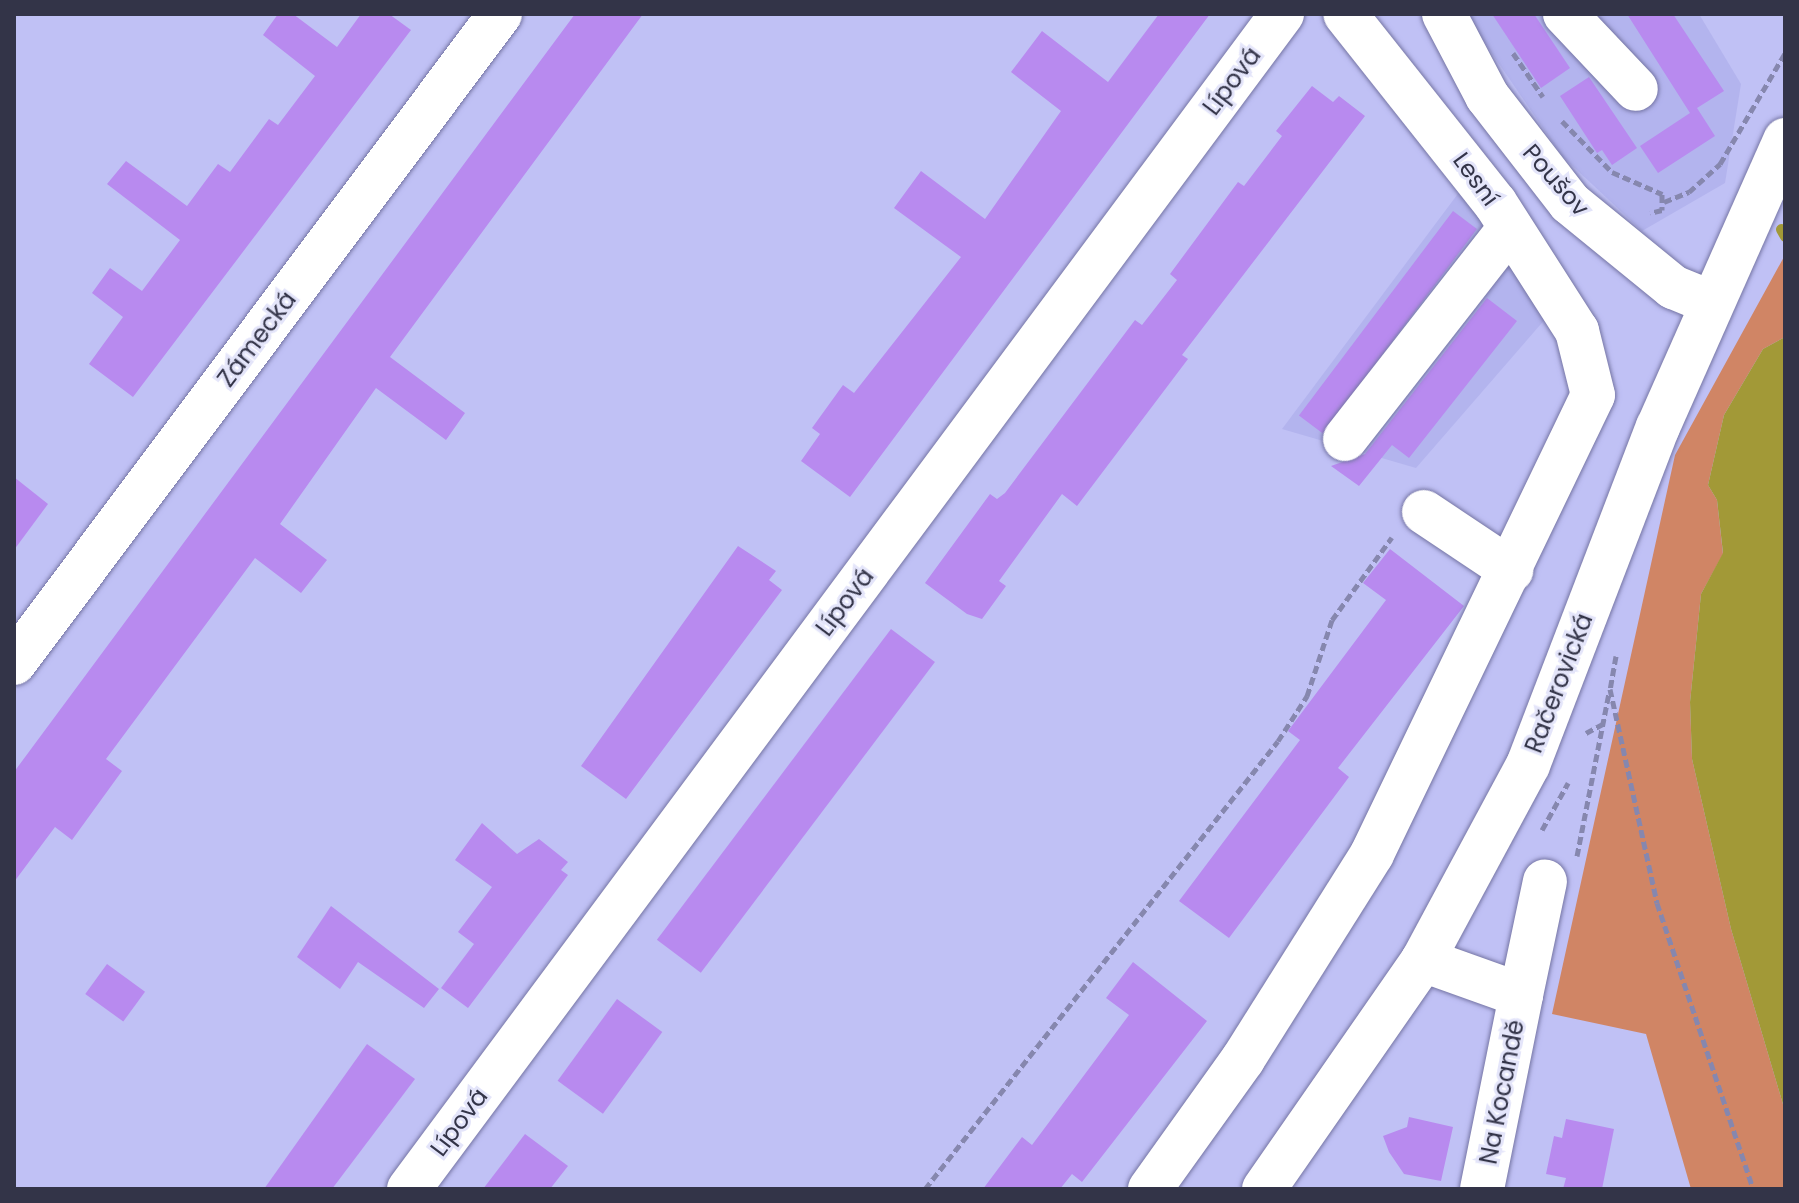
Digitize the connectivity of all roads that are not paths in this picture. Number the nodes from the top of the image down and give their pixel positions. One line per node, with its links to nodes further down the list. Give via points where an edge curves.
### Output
1 (500, 14): 15 (street, Zámecká)
2 (1282, 14): 19 (street, Lípová)
3 (1345, 14): 8 (street, Lesní)
4 (1444, 14): 7 (street, Poušov)
5 (1565, 14): 6 (street)
6 (1636, 89)
7 (1487, 96): 8 (street); 11 (street, Poušov, via 1570,203 1673,287)
8 (1447, 140): 10 (street, Lesní)
9 (1785, 140): 11 (street, Račerovická)
10 (1510, 228): 12 (street); 14 (street, Lesní, via 1588,358 1590,409)
11 (1712, 303): 17 (street, Račerovická, via 1528,765)
12 (1345, 439)
13 (1424, 512): 14 (street)
14 (1511, 570): 20 (street, via 1372,854 1243,1059)
15 (14, 663)
16 (1545, 881): 18 (street, Na Kocandě)
17 (1423, 960): 18 (street, Na Kocandě); 21 (street, Račerovická)
18 (1521, 995): 22 (street, Na Kocandě)
19 (409, 1189)
20 (1150, 1189)
21 (1264, 1189)
22 (1482, 1189)

